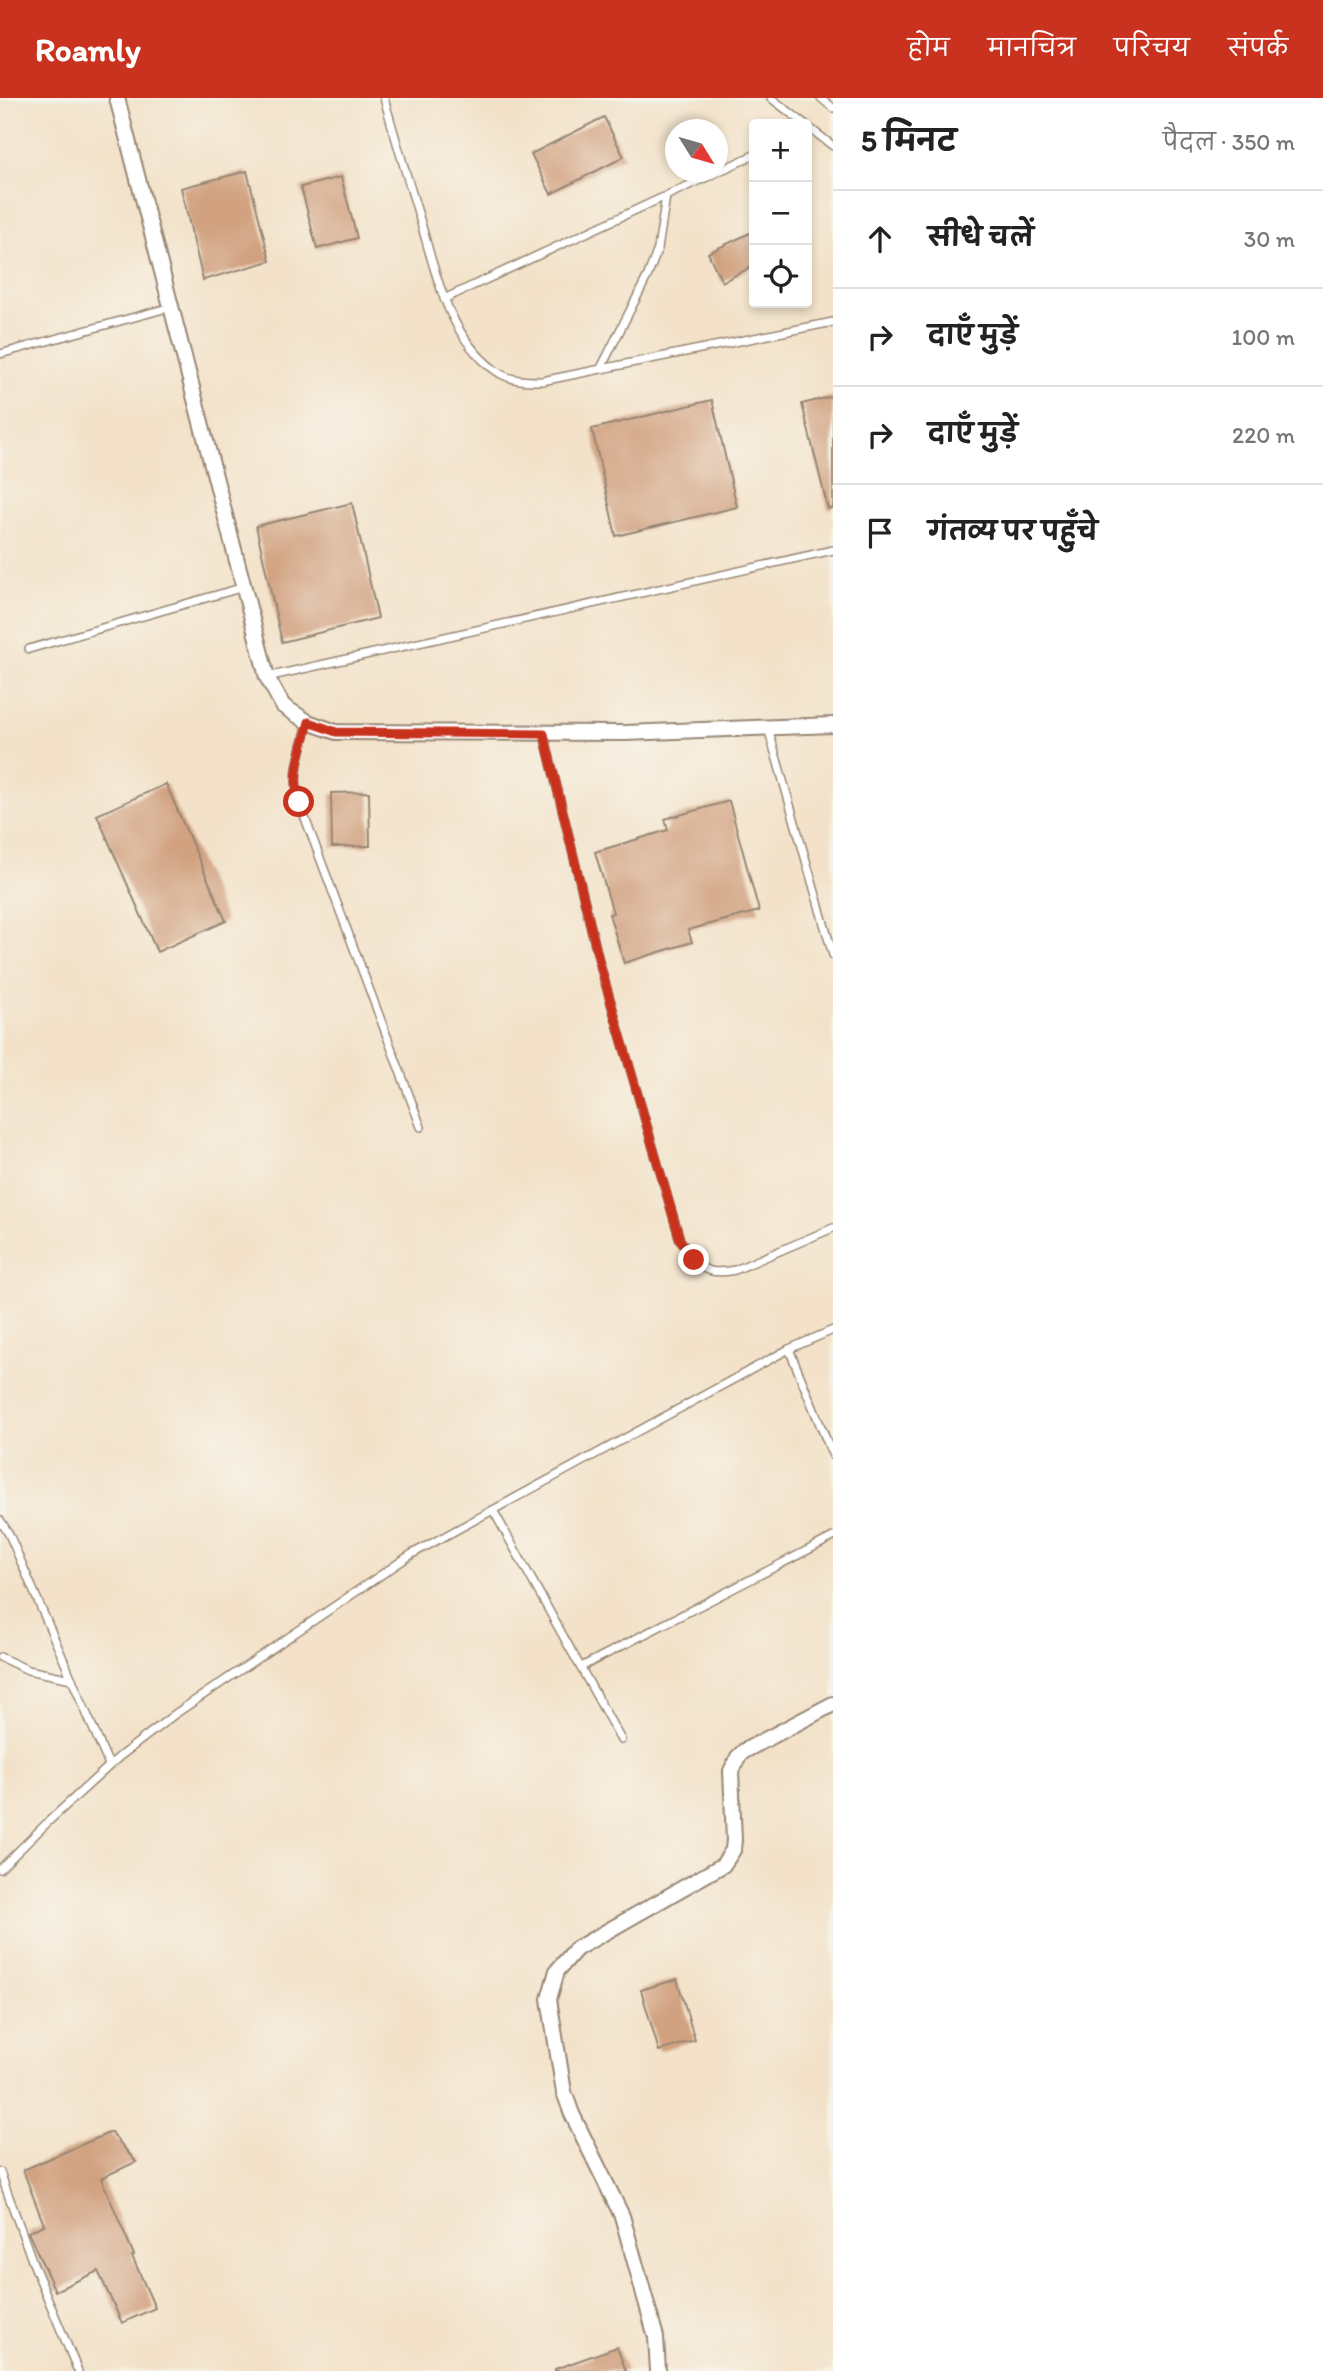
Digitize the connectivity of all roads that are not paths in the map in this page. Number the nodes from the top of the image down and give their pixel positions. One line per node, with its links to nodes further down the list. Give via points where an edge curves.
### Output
1 (117, 98): 12 (street)
2 (384, 98): 11 (lane)
3 (771, 98): 6 (lane)
4 (821, 98): 5 (lane)
5 (833, 108)
6 (797, 119)
7 (812, 131): 8 (lane)
8 (833, 146)
9 (749, 157): 10 (lane)
10 (666, 196): 11 (lane); 15 (lane, via 658,249)
11 (444, 299): 15 (lane, via 478,355 514,380 542,381)
12 (171, 307): 14 (lane); 17 (street)
13 (833, 322): 15 (lane)
14 (0, 354)
15 (601, 368)
16 (833, 550): 19 (lane)
17 (244, 587): 18 (lane); 19 (street)
18 (29, 649)
19 (267, 677): 20 (street, via 283,706)
20 (309, 722): 23 (street, via 336,732); 25 (lane, via 295,774 299,802)
21 (833, 725): 22 (street)
22 (768, 728): 23 (street); 24 (lane)
23 (544, 734): 26 (lane, via 600,965 680,1240 704,1269 718,1274)
24 (833, 955)
25 (421, 1127)
26 (833, 1228)
27 (833, 1330): 28 (lane)
28 (789, 1349): 29 (lane); 30 (lane)
29 (833, 1456)
30 (493, 1510): 34 (lane); 38 (lane, via 412,1554 175,1714)
31 (0, 1520): 35 (lane)
32 (833, 1537): 34 (lane)
33 (0, 1657): 35 (lane, via 28,1670)
34 (581, 1667): 37 (lane)
35 (72, 1679): 38 (lane)
36 (833, 1704): 42 (street, via 738,1757 731,1771 733,1850 723,1866 576,1949 557,1971 552,1985 549,1999 564,2092 622,2216 656,2337)
37 (621, 1740)
38 (109, 1765): 39 (lane)
39 (0, 1869)
40 (0, 2172): 41 (lane)
41 (78, 2371)
42 (658, 2371)

